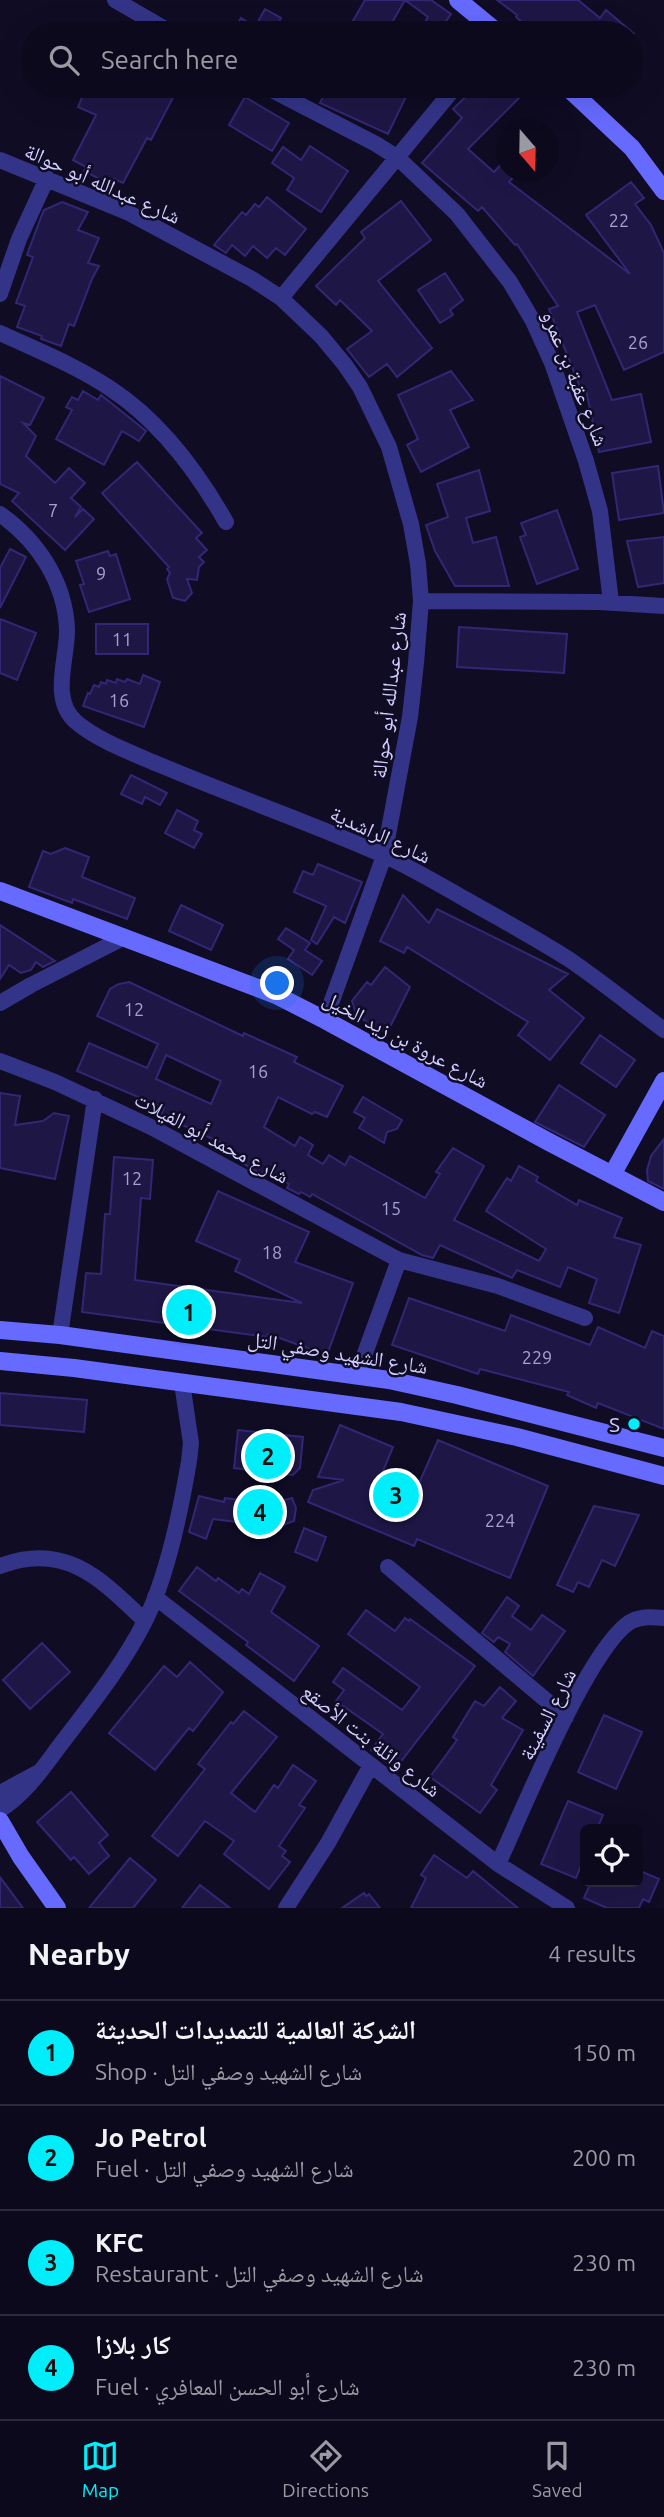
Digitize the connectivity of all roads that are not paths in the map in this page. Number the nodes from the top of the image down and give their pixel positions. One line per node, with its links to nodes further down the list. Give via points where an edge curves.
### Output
1 (116, 0): 3 (street)
2 (458, 0): 4 (main road)
3 (152, 21)
4 (483, 21)
5 (287, 98): 8 (street, شارع عقبة بن عمرو)
6 (446, 98): 8 (street)
7 (579, 98): 11 (main road, via 625,141)
8 (398, 158): 13 (street); 18 (street, شارع عقبة بن عمرو, via 478,239 533,321 571,412 600,511)
9 (0, 160): 10 (street, شارع عبدالله أبو حوالة)
10 (47, 178): 12 (street); 13 (street, شارع عبدالله أبو حوالة, via 127,212)
11 (664, 191)
12 (0, 294)
13 (281, 298): 17 (street, شارع عبدالله أبو حوالة, via 345,365 374,414 411,524)
14 (0, 333): 16 (street, via 111,388 135,408 196,472)
15 (0, 514): 20 (street, شارع الراشدية, via 43,556 63,600 67,633 62,679 66,708 73,719 144,758)
16 (226, 522)
17 (421, 601): 18 (street); 20 (street, شارع عبدالله أبو حوالة, via 410,717)
18 (611, 603): 19 (street)
19 (664, 606)
20 (384, 856): 24 (street, شارع عبدالله أبو حوالة); 25 (street, شارع الراشدية, via 532,936)
21 (0, 891): 22 (main road, شارع عروة بن زيد الخيل)
22 (123, 938): 23 (street); 24 (main road, شارع عروة بن زيد الخيل, via 276,995)
23 (0, 1003)
24 (326, 1020): 29 (main road, شارع عروة بن زيد الخيل)
25 (664, 1030)
26 (0, 1061): 28 (street, شارع محمد أبو الفيلات)
27 (664, 1081): 29 (main road)
28 (95, 1099): 31 (street, شارع محمد أبو الفيلات); 34 (street)
29 (612, 1175): 30 (main road, شارع عروة بن زيد الخيل)
30 (664, 1202)
31 (399, 1260): 32 (street, شارع محمد أبو الفيلات, via 498,1286); 36 (street)
32 (585, 1318)
33 (0, 1330): 34 (main road, شارع الشهيد وصفي التل)
34 (60, 1335): 36 (main road, شارع الشهيد وصفي التل)
35 (0, 1361): 37 (main road)
36 (356, 1375): 38 (main road, شارع الشهيد وصفي التل, via 457,1395)
37 (182, 1383): 39 (main road, via 401,1412); 42 (street, via 191,1443 189,1461)
38 (664, 1448)
39 (664, 1476)
40 (0, 1566): 44 (street, via 28,1558 71,1562)
41 (388, 1567): 45 (street)
42 (155, 1597): 44 (street); 46 (street, شارع وائلة بنت الأصقع)
43 (664, 1618): 45 (street, شارع السفينة, via 634,1620 621,1629 605,1647)
44 (145, 1621): 47 (street, via 101,1691)
45 (566, 1717): 50 (street, شارع السفينة)
46 (372, 1765): 50 (street, شارع وائلة بنت الأصقع); 51 (street)
47 (41, 1770): 48 (street); 49 (street)
48 (0, 1793)
49 (0, 1821): 52 (main road)
50 (498, 1864): 53 (street, شارع وائلة بنت الأصقع)
51 (295, 1904)
52 (57, 1908)
53 (567, 1908)

